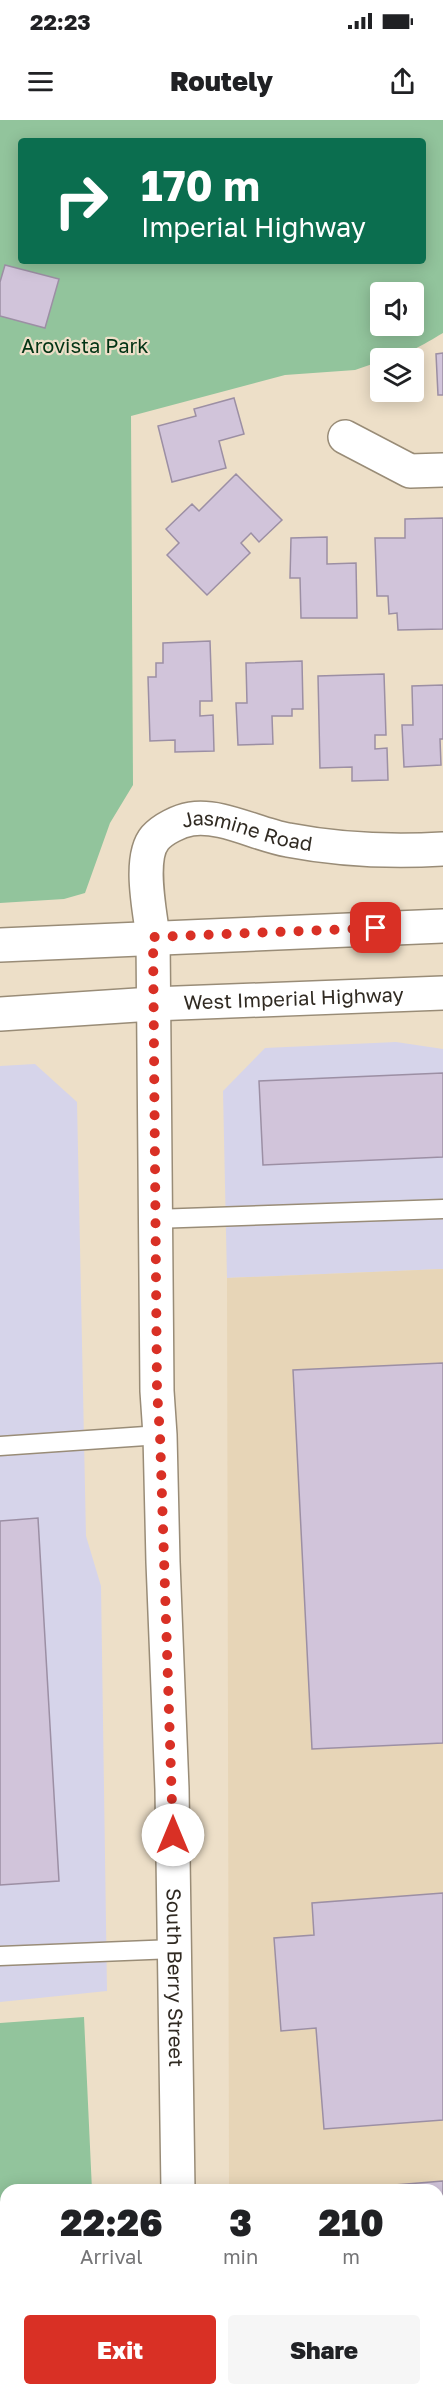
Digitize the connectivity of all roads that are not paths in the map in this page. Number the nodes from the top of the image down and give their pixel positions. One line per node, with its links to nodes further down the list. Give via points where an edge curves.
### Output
1 (345, 437): 2 (street, via 410,471)
2 (443, 470)
3 (443, 849): 5 (street, Jasmine Road, via 316,845 214,819 191,819 175,824 154,839 146,863)
4 (443, 926): 5 (street)
5 (153, 937): 6 (street); 8 (street, South Berry Street)
6 (0, 945)
7 (443, 993): 8 (street, West Imperial Highway)
8 (152, 1005): 9 (street, West Imperial Highway); 11 (street, South Berry Street)
9 (0, 1014)
10 (443, 1209): 11 (lane)
11 (154, 1219): 12 (street, South Berry Street)
12 (160, 1435): 13 (lane); 14 (street, South Berry Street)
13 (0, 1446)
14 (174, 1949): 15 (lane); 16 (street, South Berry Street)
15 (0, 1956)
16 (178, 2184)

